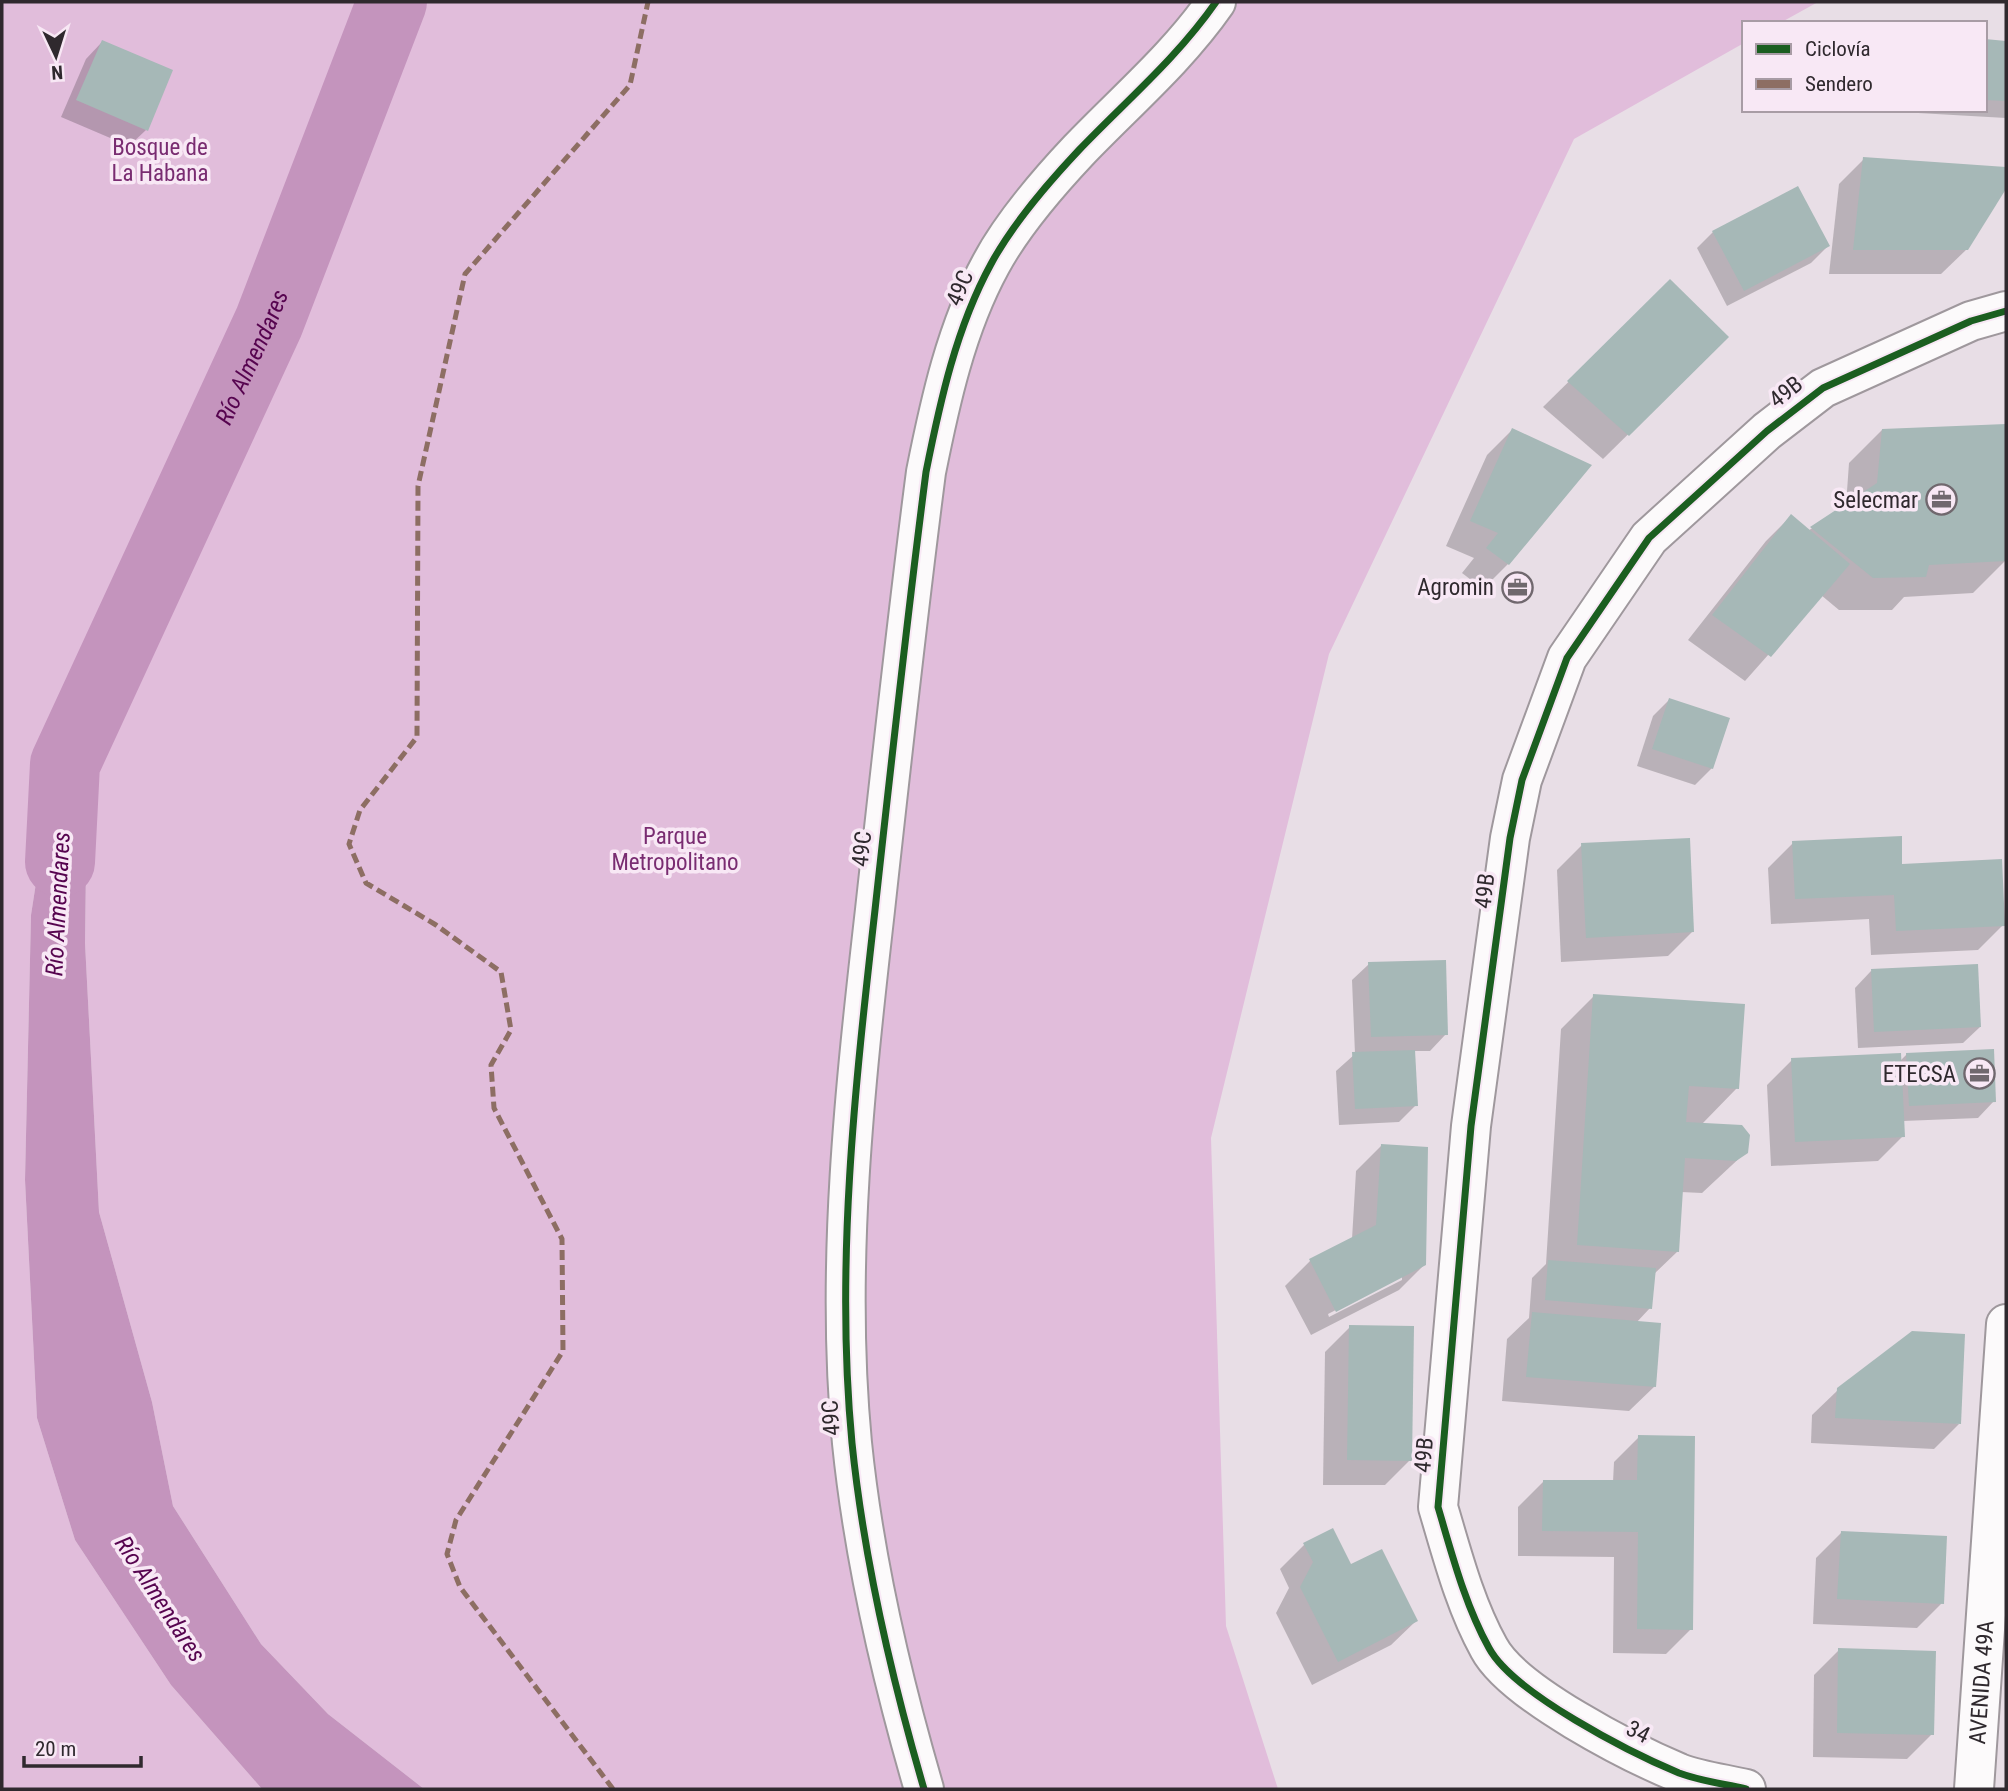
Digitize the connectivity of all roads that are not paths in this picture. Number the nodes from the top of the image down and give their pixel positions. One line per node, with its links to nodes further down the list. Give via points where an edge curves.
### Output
1 (1216, 2): 5 (street, 49C, via 1157,75 1031,204 991,264 941,396 926,472 863,1016 849,1186 845,1325 852,1444 871,1573 894,1684)
2 (2006, 312): 4 (street, 49B, via 1971,321 1823,388 1767,431 1649,538 1567,658 1521,780 1471,1126 1438,1507 1489,1650)
3 (2006, 1324): 7 (street, AVENIDA 49A)
4 (1523, 1685): 6 (street, 34, via 1588,1728 1681,1774)
5 (924, 1789)
6 (1746, 1789)
7 (1973, 1789)

